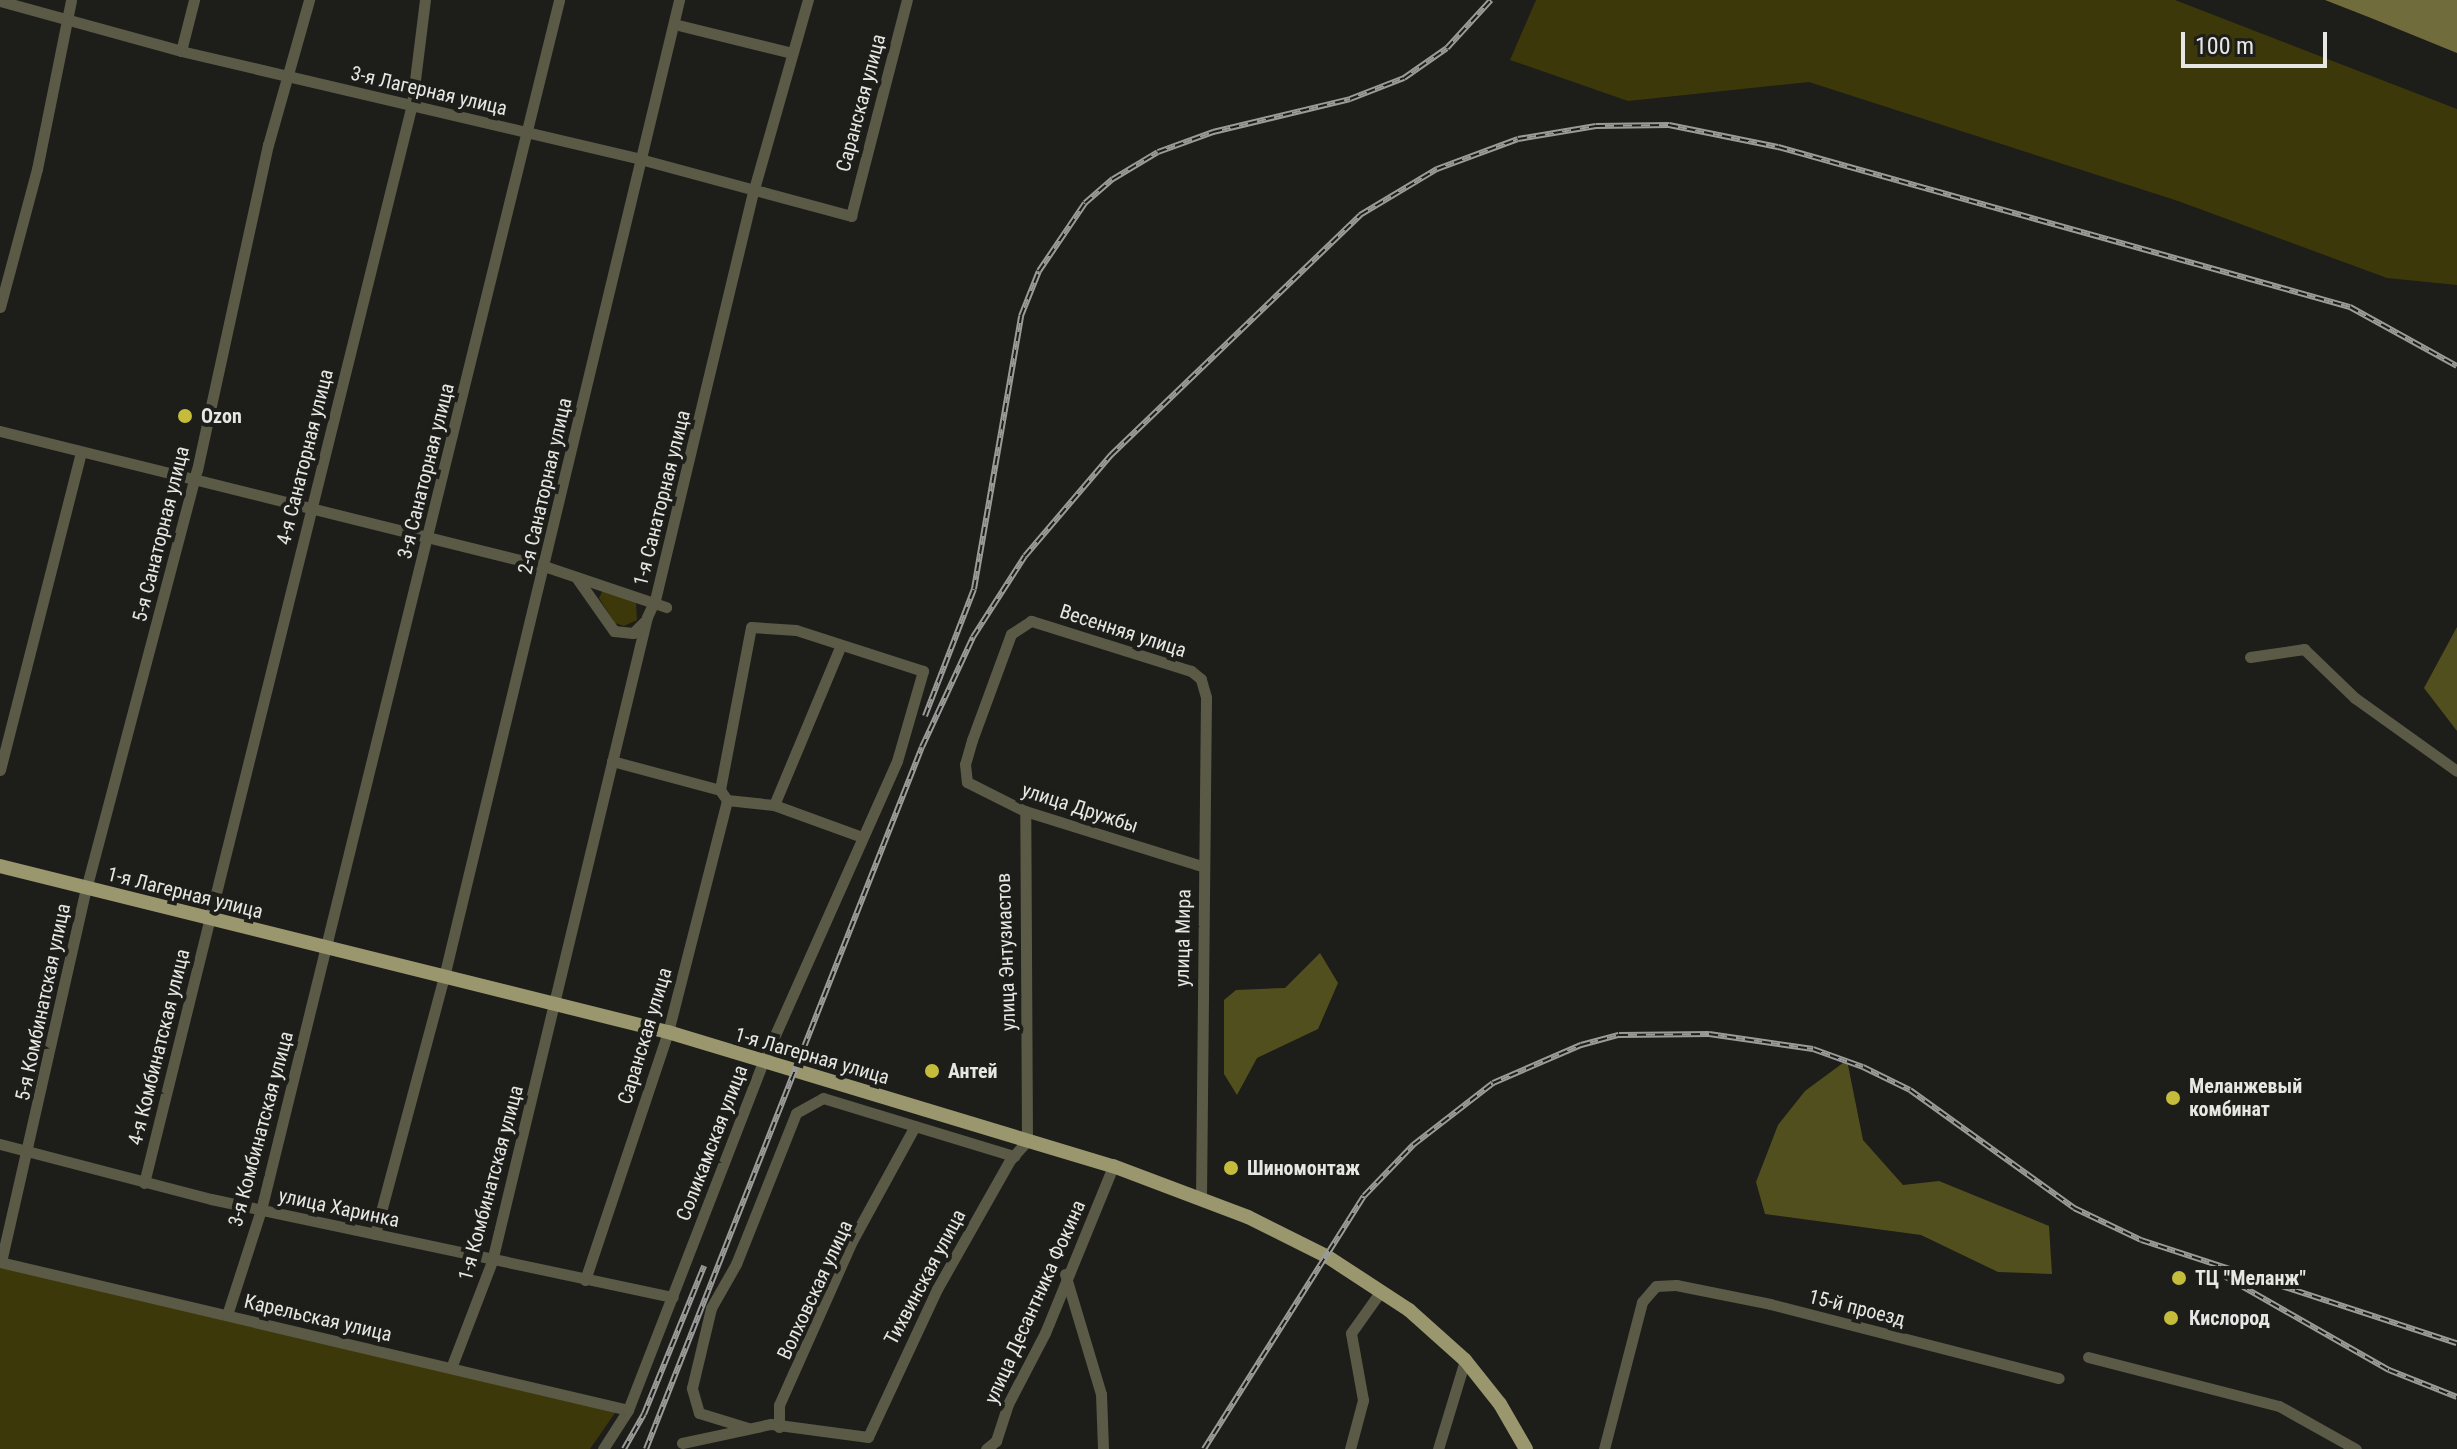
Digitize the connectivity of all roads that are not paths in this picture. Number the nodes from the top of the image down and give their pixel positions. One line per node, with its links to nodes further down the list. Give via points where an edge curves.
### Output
1 (71, 0): 10 (street)
2 (194, 0): 12 (street)
3 (309, 0): 14 (street, 5-я Санаторная улица)
4 (425, 0): 15 (street, 4-я Санаторная улица)
5 (559, 0): 16 (street, 3-я Санаторная улица)
6 (679, 0): 11 (street, 2-я Санаторная улица)
7 (808, 0): 13 (street, 1-я Санаторная улица)
8 (907, 0): 19 (street, Саранская улица)
9 (0, 1): 10 (street, 3-я Лагерная улица)
10 (67, 17): 12 (street, 3-я Лагерная улица); 20 (street, via 37,169)
11 (674, 24): 13 (street); 17 (street, 2-я Санаторная улица)
12 (181, 51): 14 (street, 3-я Лагерная улица)
13 (792, 53): 18 (street, 1-я Санаторная улица)
14 (290, 77): 15 (street, 3-я Лагерная улица); 23 (street, 5-я Санаторная улица, via 268,145)
15 (412, 104): 16 (street, 3-я Лагерная улица); 24 (street, 4-я Санаторная улица)
16 (526, 132): 17 (street, 3-я Лагерная улица); 25 (street, 3-я Санаторная улица)
17 (640, 159): 18 (street, 3-я Лагерная улица); 26 (street, 2-я Санаторная улица)
18 (754, 189): 19 (street, 3-я Лагерная улица); 29 (street, 1-я Санаторная улица)
19 (851, 216)
20 (0, 307)
21 (0, 431): 22 (street)
22 (81, 452): 23 (street); 37 (street)
23 (194, 479): 24 (street); 45 (street, 5-я Санаторная улица)
24 (310, 508): 25 (street); 46 (street, 4-я Санаторная улица)
25 (429, 538): 26 (street); 47 (street, 3-я Санаторная улица)
26 (544, 566): 27 (street); 48 (street, 2-я Санаторная улица)
27 (576, 576): 28 (street); 31 (street, via 614,631 633,633)
28 (634, 592): 29 (street); 31 (street, via 644,602)
29 (655, 600): 30 (street); 31 (street, 1-я Санаторная улица)
30 (666, 607)
31 (647, 617): 35 (street, 1-я Санаторная улица)
32 (840, 647): 39 (street, Саранская улица, via 796,630 751,627); 40 (street); 42 (street, Соликамская улица, via 923,671 897,761)
33 (2250, 657): 38 (street, via 2304,649 2355,698)
34 (1201, 679): 36 (street, Весенняя улица, via 1191,671 1031,621 1011,634); 44 (street, улица Мира, via 1206,697)
35 (612, 761): 39 (street); 49 (street, 1-я Санаторная улица)
36 (965, 764): 41 (street, улица Дружбы, via 967,782)
37 (0, 770)
38 (2457, 771)
39 (724, 795): 40 (street); 50 (street, Саранская улица)
40 (774, 805): 42 (street)
41 (1025, 811): 44 (street, улица Дружбы); 53 (street, улица Энтузиастов)
42 (862, 837): 51 (street, Соликамская улица)
43 (0, 866): 45 (main road, 1-я Лагерная улица)
44 (1202, 866): 59 (street, улица Мира)
45 (86, 889): 46 (main road, 1-я Лагерная улица); 55 (street, 5-я Комбинатская улица)
46 (209, 920): 47 (main road, 1-я Лагерная улица); 58 (street, 4-я Комбинатская улица)
47 (325, 950): 48 (main road, 1-я Лагерная улица); 60 (street, 3-я Комбинатская улица)
48 (443, 981): 49 (main road, 1-я Лагерная улица); 61 (street, 2-я Санаторная улица)
49 (555, 1004): 50 (main road, 1-я Лагерная улица); 62 (street, 1-я Комбинатская улица)
50 (668, 1032): 51 (main road, 1-я Лагерная улица); 65 (street, Саранская улица)
51 (763, 1062): 53 (main road, 1-я Лагерная улица); 67 (street, Соликамская улица)
52 (915, 1126): 56 (street); 74 (street, Волховская улица, via 852,1241 779,1405); 75 (street, via 823,1098 796,1113 736,1264 711,1308 692,1388 699,1413)
53 (1027, 1141): 56 (street, Тихвинская улица); 57 (main road, 1-я Лагерная улица)
54 (0, 1144): 55 (street, улица Харинка)
55 (30, 1150): 58 (street, улица Харинка); 63 (street, 5-я Комбинатская улица)
56 (1014, 1156): 74 (street, Тихвинская улица, via 937,1289 868,1437)
57 (1113, 1166): 59 (main road, 1-я Лагерная улица); 64 (street, улица Десантника Фокина)
58 (144, 1183): 60 (street, улица Харинка)
59 (1201, 1199): 66 (main road, 1-я Лагерная улица, via 1288,1236)
60 (261, 1210): 61 (street, улица Харинка); 68 (street, 3-я Комбинатская улица)
61 (375, 1234): 62 (street, улица Харинка)
62 (492, 1261): 65 (street, улица Харинка); 71 (street, 1-я Комбинатская улица)
63 (0, 1262): 68 (street, Карельская улица)
64 (1065, 1274): 78 (street, улица Десантника Фокина, via 996,1441); 79 (street, via 1095,1365)
65 (585, 1280): 67 (street, улица Харинка)
66 (1381, 1291): 70 (main road, 1-я Лагерная улица); 80 (street, via 1351,1333 1363,1400)
67 (673, 1297): 73 (street, Соликамская улица)
68 (227, 1315): 71 (street, Карельская улица)
69 (2088, 1357): 84 (street, via 2279,1406)
70 (1465, 1360): 81 (street); 82 (main road, 1-я Лагерная улица)
71 (451, 1368): 73 (street, Карельская улица)
72 (2059, 1378): 83 (street, 15-й проезд, via 1687,1287 1656,1286 1647,1292)
73 (628, 1410): 77 (street, Соликамская улица)
74 (779, 1427): 75 (street)
75 (750, 1429): 76 (street)
76 (682, 1443)
77 (603, 1449)
78 (986, 1449)
79 (1103, 1449)
80 (1350, 1449)
81 (1438, 1449)
82 (1526, 1449)
83 (1604, 1449)
84 (2356, 1449)

